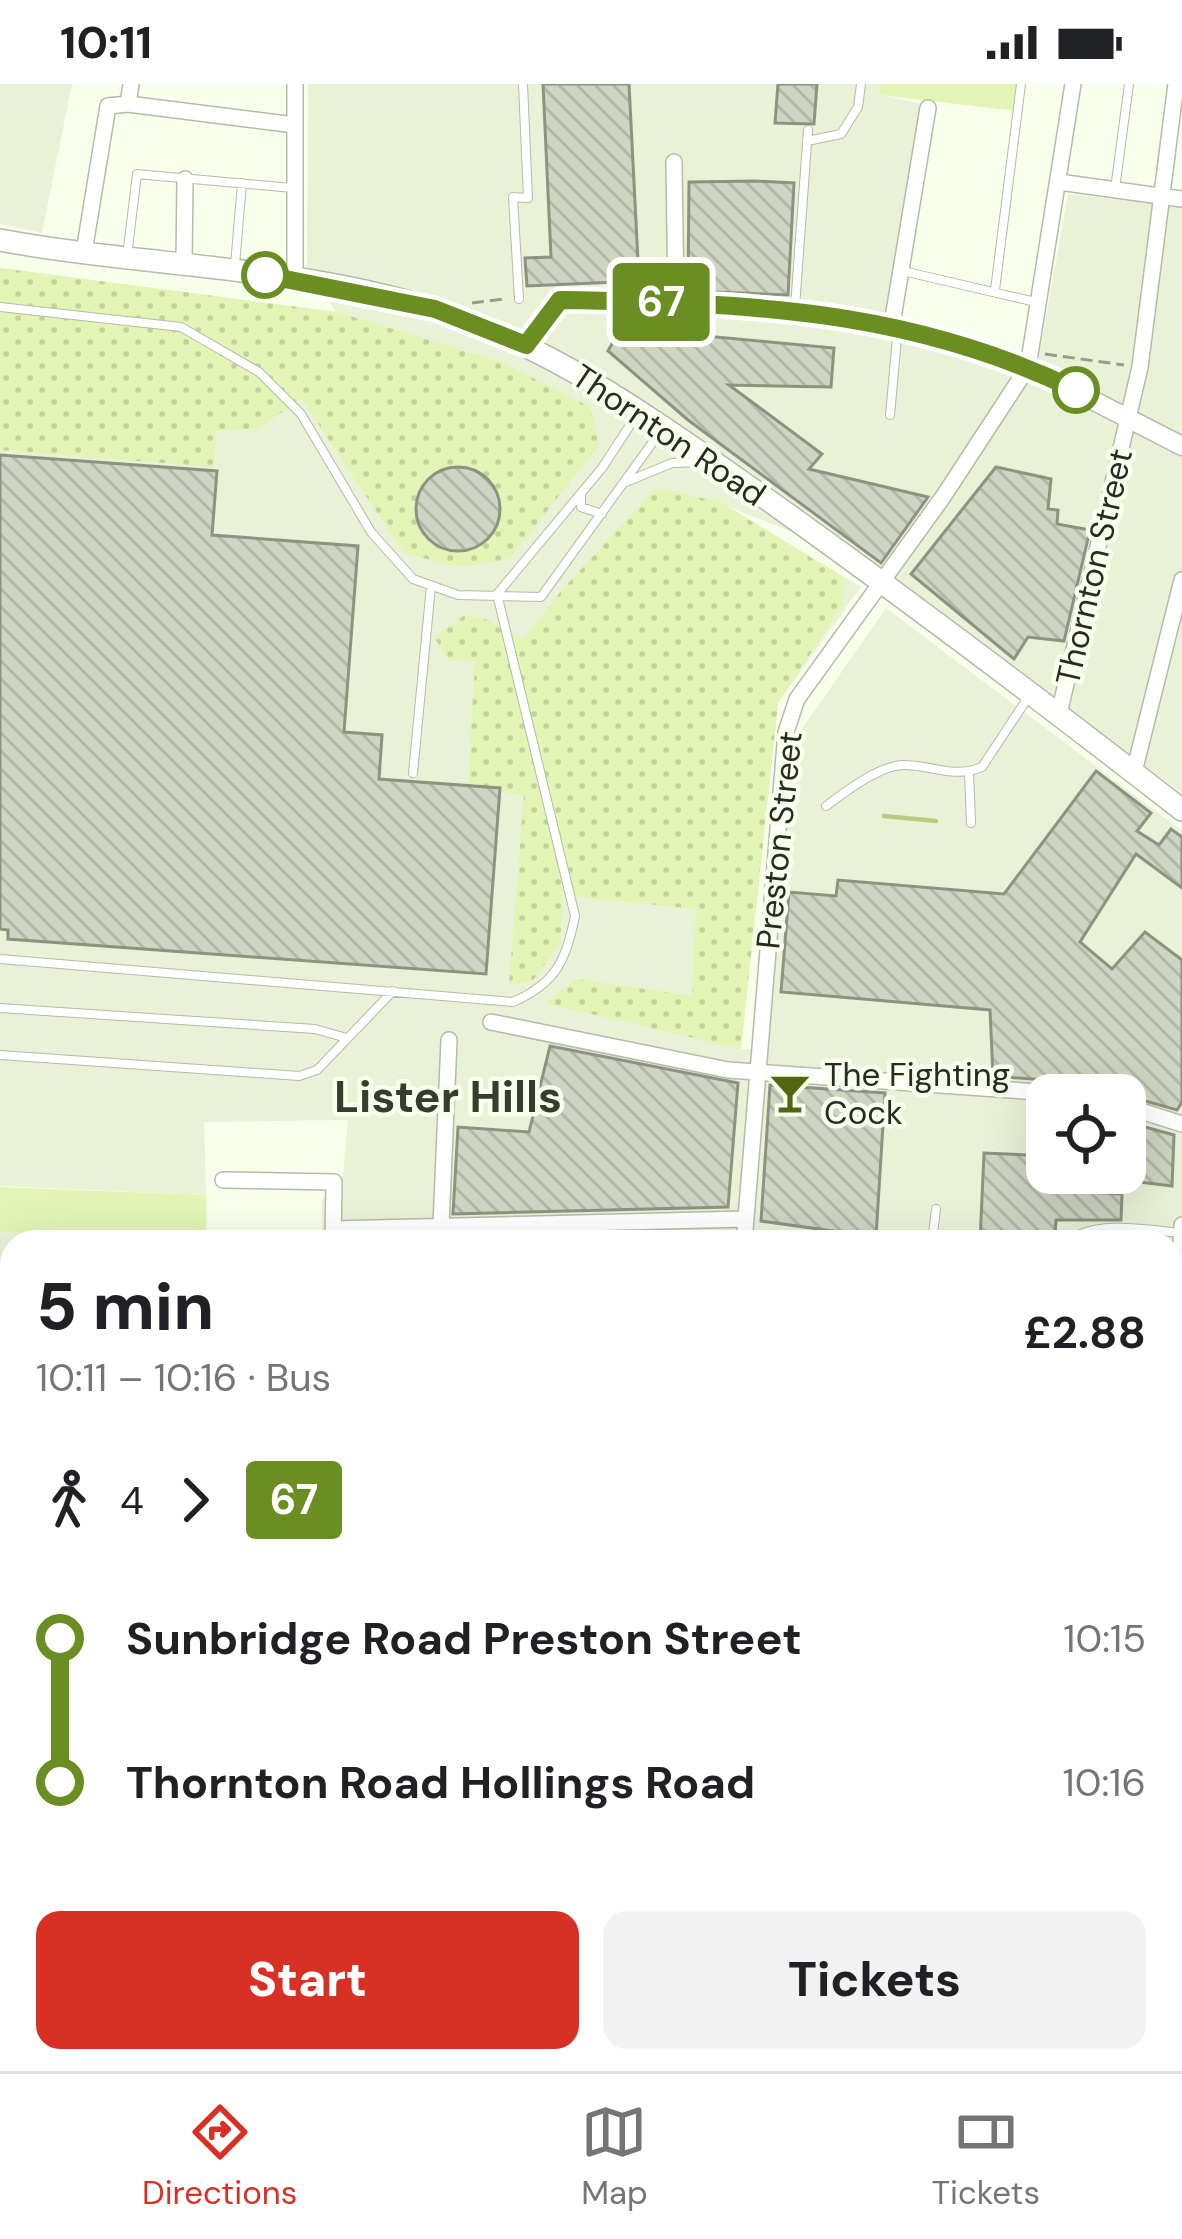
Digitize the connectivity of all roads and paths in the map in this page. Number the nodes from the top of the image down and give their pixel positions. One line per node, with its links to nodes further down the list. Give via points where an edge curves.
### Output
1 (131, 84): 9 (street)
2 (295, 84): 11 (street)
3 (523, 84): 28 (lane, via 528,198 513,196)
4 (862, 84): 33 (lane, via 841,134 807,135)
5 (1021, 84): 27 (lane)
6 (1072, 84): 14 (street)
7 (1129, 84): 17 (lane)
8 (1176, 84): 18 (street, Thornton Street)
9 (128, 104): 11 (street); 21 (street, via 108,106)
10 (928, 108): 25 (street)
11 (295, 125): 16 (street)
12 (674, 163): 29 (street)
13 (185, 178): 15 (lane); 22 (lane, via 137,174); 23 (street)
14 (1059, 182): 17 (street); 30 (street)
15 (242, 183): 16 (lane); 24 (lane)
16 (293, 188): 26 (street)
17 (1114, 189): 18 (street)
18 (1161, 196): 19 (street); 37 (street, Thornton Street)
19 (1182, 199)
20 (0, 240): 21 (main road, Thornton Road)
21 (83, 252): 22 (main road, Thornton Road)
22 (126, 257): 23 (main road, Thornton Road)
23 (184, 265): 24 (main road, Thornton Road)
24 (235, 271): 26 (main road, Thornton Road)
25 (901, 271): 27 (lane); 34 (street)
26 (295, 280): 32 (main road, Thornton Road)
27 (995, 290): 30 (lane)
28 (519, 299): 32 (path)
29 (676, 302): 33 (street); 35 (street, via 560,300)
30 (1040, 303): 36 (street)
31 (0, 307): 49 (lane, via 181,327 260,372 302,414 371,532 413,579)
32 (435, 309): 35 (main road, Thornton Road)
33 (795, 309): 34 (street)
34 (895, 325): 36 (street); 39 (lane)
35 (526, 345): 38 (main road, Thornton Road)
36 (1030, 359): 37 (path); 40 (street); 47 (street, Preston Street, via 943,497)
37 (1140, 368): 40 (street, Thornton Street)
38 (640, 409): 41 (main road, Thornton Road); 45 (lane)
39 (890, 415)
40 (1129, 417): 42 (street); 52 (street, Thornton Street)
41 (663, 427): 43 (main road, Thornton Road); 44 (lane)
42 (1182, 446)
43 (714, 462): 44 (lane, via 672,463); 47 (main road, Thornton Road)
44 (625, 483): 46 (lane)
45 (581, 495): 46 (lane, via 581,507); 50 (lane)
46 (602, 514): 50 (lane, via 541,597)
47 (879, 579): 51 (main road, Thornton Road); 66 (street, Preston Street, via 797,699 786,732)
48 (1182, 580): 55 (street)
49 (431, 586): 50 (lane); 53 (lane)
50 (497, 594): 60 (lane, via 575,916 567,956 540,990 513,1002)
51 (1029, 696): 52 (main road, Thornton Road); 54 (lane, via 998,749)
52 (1058, 718): 55 (main road, Thornton Road)
53 (413, 772)
54 (969, 772): 56 (lane, via 902,765); 58 (lane)
55 (1133, 772): 57 (main road, Thornton Road)
56 (826, 806)
57 (1182, 810)
58 (971, 823)
59 (0, 958): 60 (lane)
60 (394, 990): 63 (lane)
61 (0, 1008): 63 (lane)
62 (490, 1022): 66 (street)
63 (343, 1037): 65 (lane, via 317,1070 298,1076)
64 (449, 1040): 73 (street)
65 (0, 1055)
66 (757, 1073): 67 (street); 72 (street, Preston Street)
67 (1026, 1091)
68 (1146, 1113): 69 (street)
69 (1182, 1124)
70 (223, 1180): 75 (street, via 334,1182)
71 (936, 1210): 78 (lane)
72 (745, 1219): 73 (street); 77 (street, Preston Street)
73 (441, 1225): 76 (street)
74 (1182, 1229): 79 (lane)
75 (333, 1230)
76 (387, 1230)
77 (745, 1230)
78 (934, 1230)
79 (1118, 1230)

